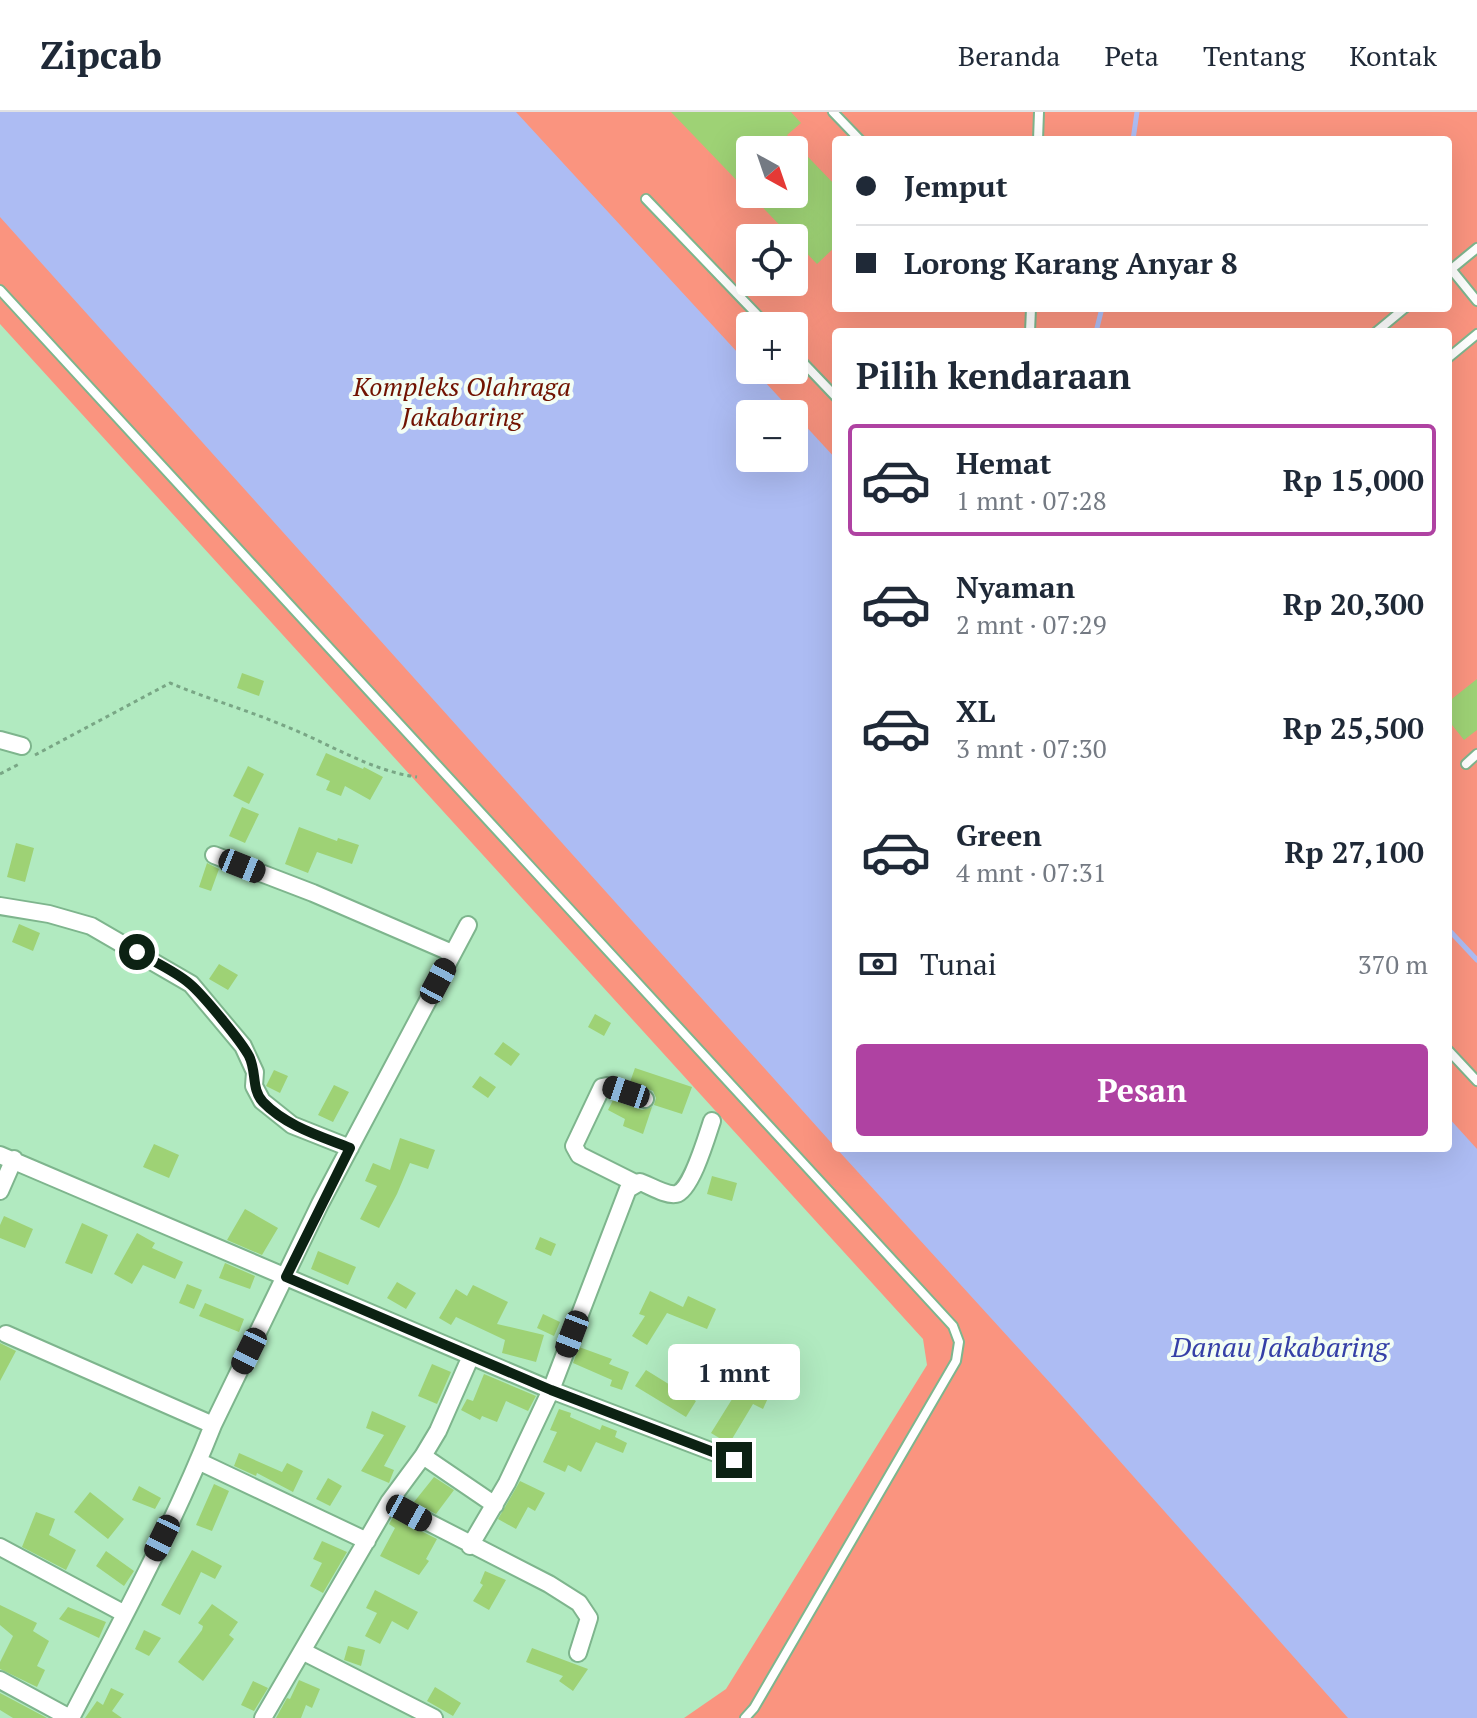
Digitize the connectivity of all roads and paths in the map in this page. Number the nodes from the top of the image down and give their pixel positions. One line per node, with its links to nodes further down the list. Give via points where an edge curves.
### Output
1 (833, 112): 3 (lane)
2 (1039, 112): 4 (lane)
3 (856, 136)
4 (1038, 136)
5 (646, 199): 11 (lane)
6 (1477, 248): 7 (lane)
7 (1452, 269)
8 (1452, 274): 10 (lane)
9 (0, 290): 56 (lane, via 953,1326 959,1342 956,1361)
10 (1477, 301)
11 (755, 312)
12 (1400, 312): 13 (lane)
13 (1381, 328)
14 (1477, 334): 15 (lane)
15 (1452, 355)
16 (808, 368): 17 (lane)
17 (832, 393)
18 (0, 740): 19 (street)
19 (22, 746)
20 (1477, 754): 21 (lane)
21 (1466, 764)
22 (0, 774): 23 (path, via 170,683)
23 (417, 777)
24 (214, 855): 27 (street)
25 (0, 906): 32 (street, via 91,926 191,984 243,1046 262,1101 292,1125)
26 (468, 925): 27 (street)
27 (452, 953): 32 (street)
28 (1452, 1054): 29 (lane)
29 (1477, 1081)
30 (645, 1099): 34 (street, via 602,1087 574,1146 579,1155)
31 (712, 1121): 34 (street, via 681,1192)
32 (350, 1148): 36 (street)
33 (7, 1157): 35 (street); 36 (street)
34 (635, 1183): 39 (street, via 625,1196)
35 (0, 1191)
36 (286, 1277): 38 (street); 40 (street)
37 (6, 1334): 40 (street)
38 (471, 1356): 39 (street); 41 (street)
39 (551, 1390): 42 (street); 45 (street)
40 (213, 1425): 43 (street)
41 (423, 1456): 44 (street); 45 (street)
42 (734, 1460)
43 (198, 1461): 46 (street); 49 (street)
44 (389, 1502): 46 (street); 47 (street)
45 (495, 1505): 47 (street)
46 (367, 1541): 50 (street)
47 (470, 1546): 51 (street, via 579,1603 589,1618)
48 (0, 1547): 49 (street)
49 (125, 1614): 53 (street)
50 (302, 1651): 54 (street); 55 (street)
51 (578, 1653)
52 (0, 1680): 53 (street)
53 (71, 1718)
54 (263, 1718)
55 (434, 1718)
56 (745, 1718)

